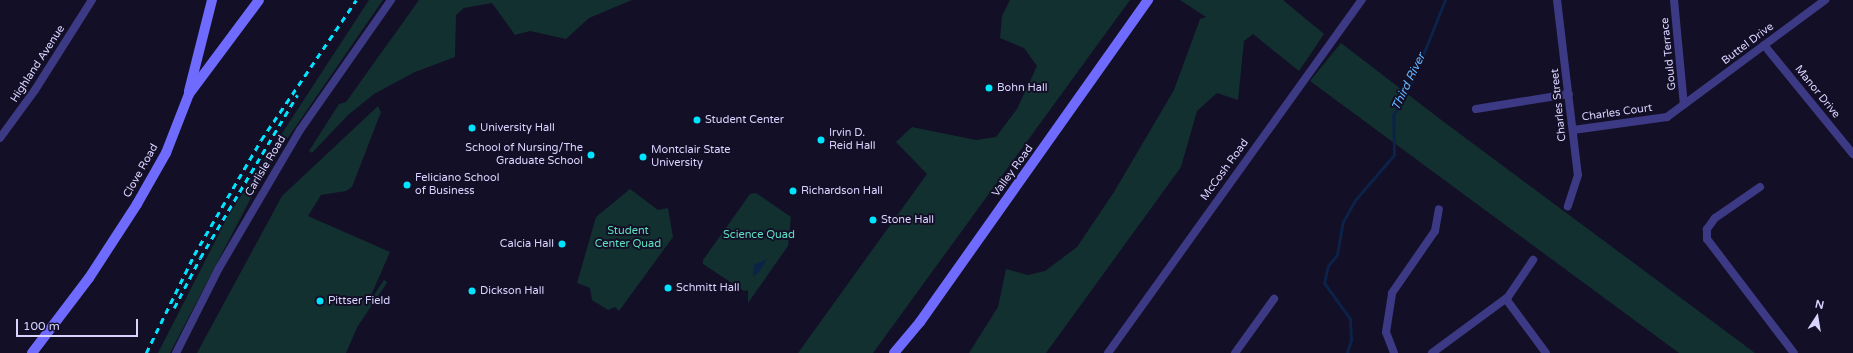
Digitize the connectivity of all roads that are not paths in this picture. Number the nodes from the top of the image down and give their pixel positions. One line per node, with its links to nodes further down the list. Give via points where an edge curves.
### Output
1 (92, 0): 16 (street, Highland Avenue, via 36,90)
2 (212, 0): 11 (street)
3 (259, 0): 11 (street, Clove Road)
4 (391, 0): 25 (street, Carlisle Road, via 296,137 219,268)
5 (1148, 0): 26 (street, Valley Road, via 920,322)
6 (1362, 0): 27 (street, McCosh Road)
7 (1557, 0): 12 (street, Charles Street)
8 (1674, 0): 13 (street, Gould Terrace)
9 (1825, 0): 10 (street, Buttel Drive)
10 (1764, 45): 13 (street, Buttel Drive); 17 (street, Manor Drive)
11 (188, 94): 24 (street, Clove Road, via 166,153 137,204 89,278)
12 (1569, 94): 14 (street); 15 (street, Charles Street)
13 (1684, 105): 15 (street, Charles Court, via 1667,117)
14 (1476, 109)
15 (1573, 130): 19 (street, Charles Street, via 1578,175)
16 (0, 138)
17 (1853, 154)
18 (1760, 187): 32 (street, via 1715,218 1707,229 1706,239)
19 (1568, 206)
20 (1438, 209): 29 (street, via 1435,231 1392,293 1386,332)
21 (1533, 260): 23 (street)
22 (1274, 299): 28 (street)
23 (1506, 299): 30 (street); 31 (street)
24 (33, 351)
25 (176, 353)
26 (894, 353)
27 (1108, 353)
28 (1235, 353)
29 (1394, 353)
30 (1432, 353)
31 (1546, 353)
32 (1794, 353)

